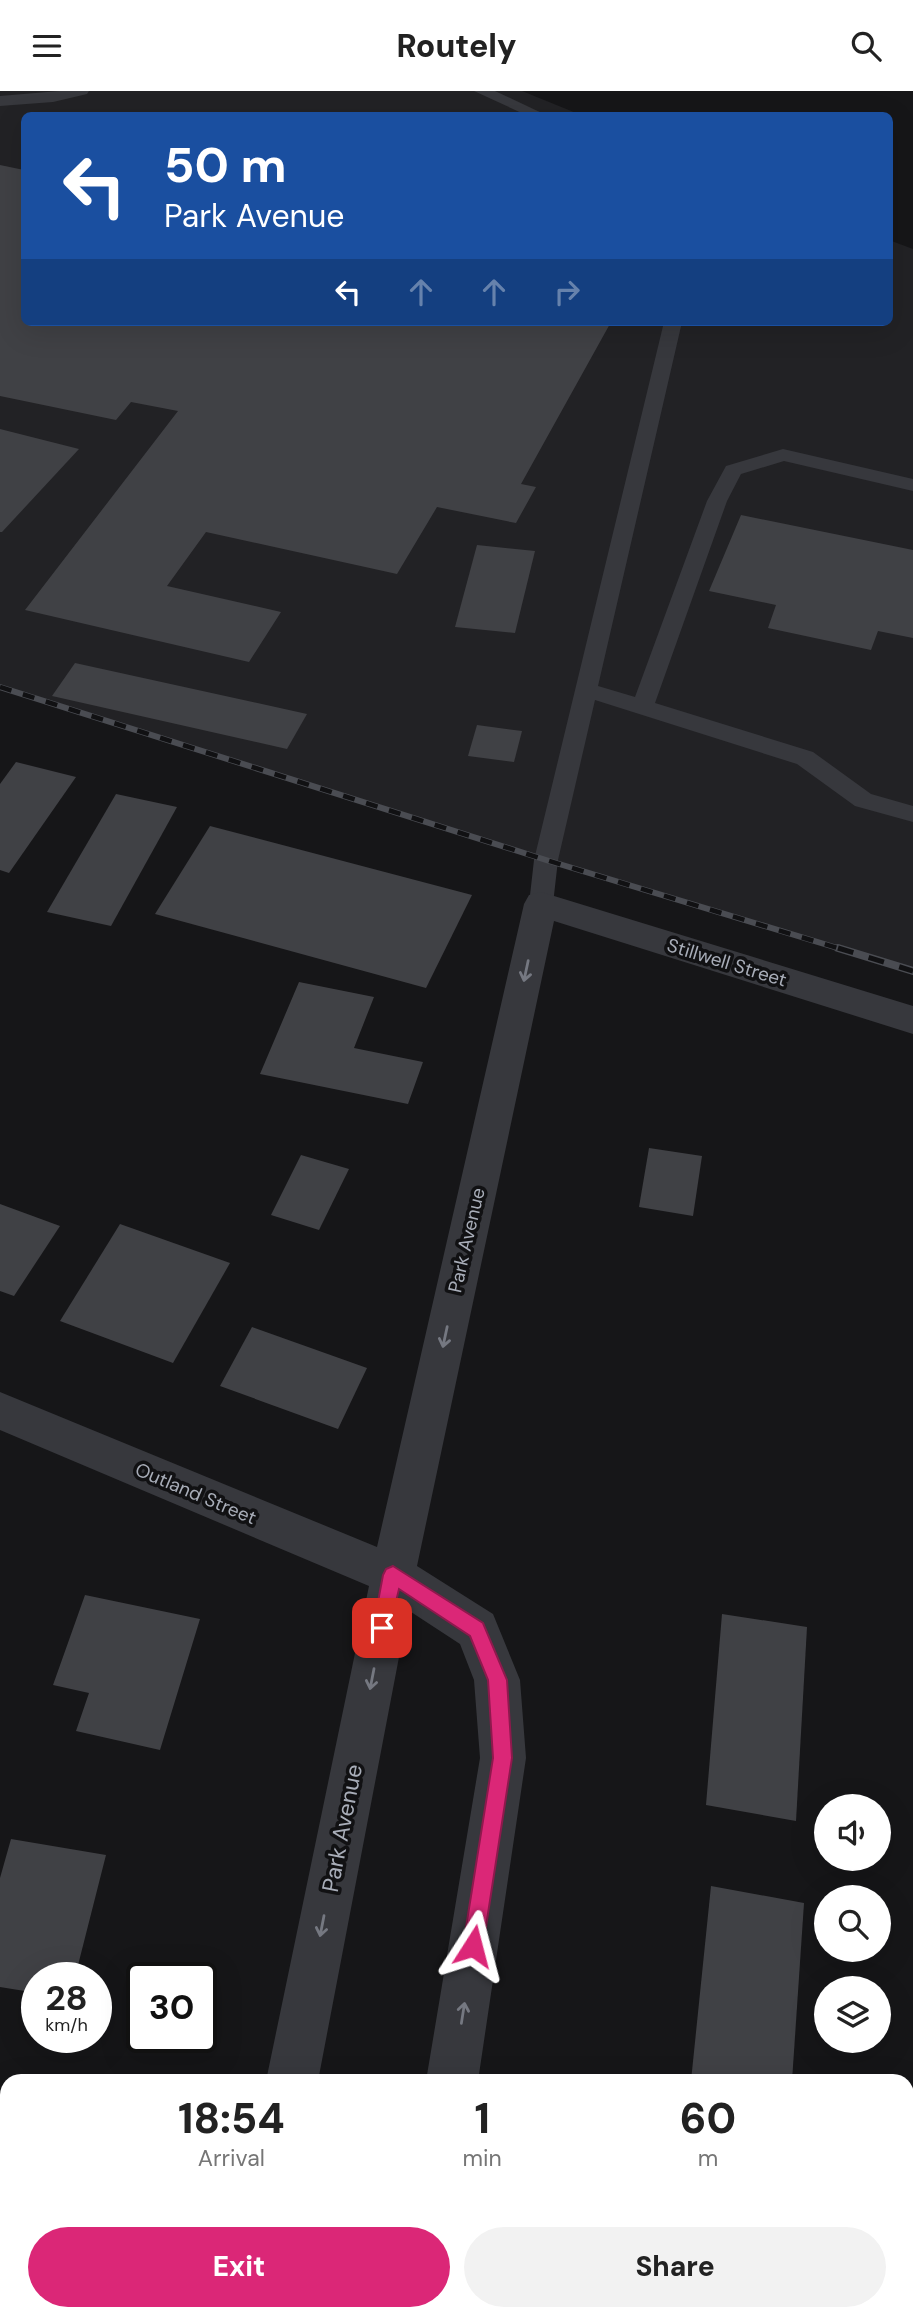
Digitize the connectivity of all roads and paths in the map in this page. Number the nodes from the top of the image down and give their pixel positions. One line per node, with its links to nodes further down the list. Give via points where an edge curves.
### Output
1 (81, 91): 3 (lane)
2 (482, 91): 4 (lane)
3 (0, 101)
4 (531, 112)
5 (672, 326): 7 (lane)
6 (913, 485): 8 (lane, via 783,455 733,470 717,501)
7 (588, 690): 8 (lane); 10 (lane, via 546,860)
8 (642, 707): 9 (lane, via 805,758 863,800)
9 (913, 814)
10 (541, 904): 11 (street, Stillwell Street); 13 (street, Park Avenue, one-way to 13)
11 (913, 1020)
12 (0, 1411): 13 (street, Outland Street)
13 (393, 1575): 14 (street, Park Avenue, one-way to 14); 15 (street, one-way to 13, via 503,1758 497,1680 477,1629)
14 (293, 2074)
15 (453, 2074)

